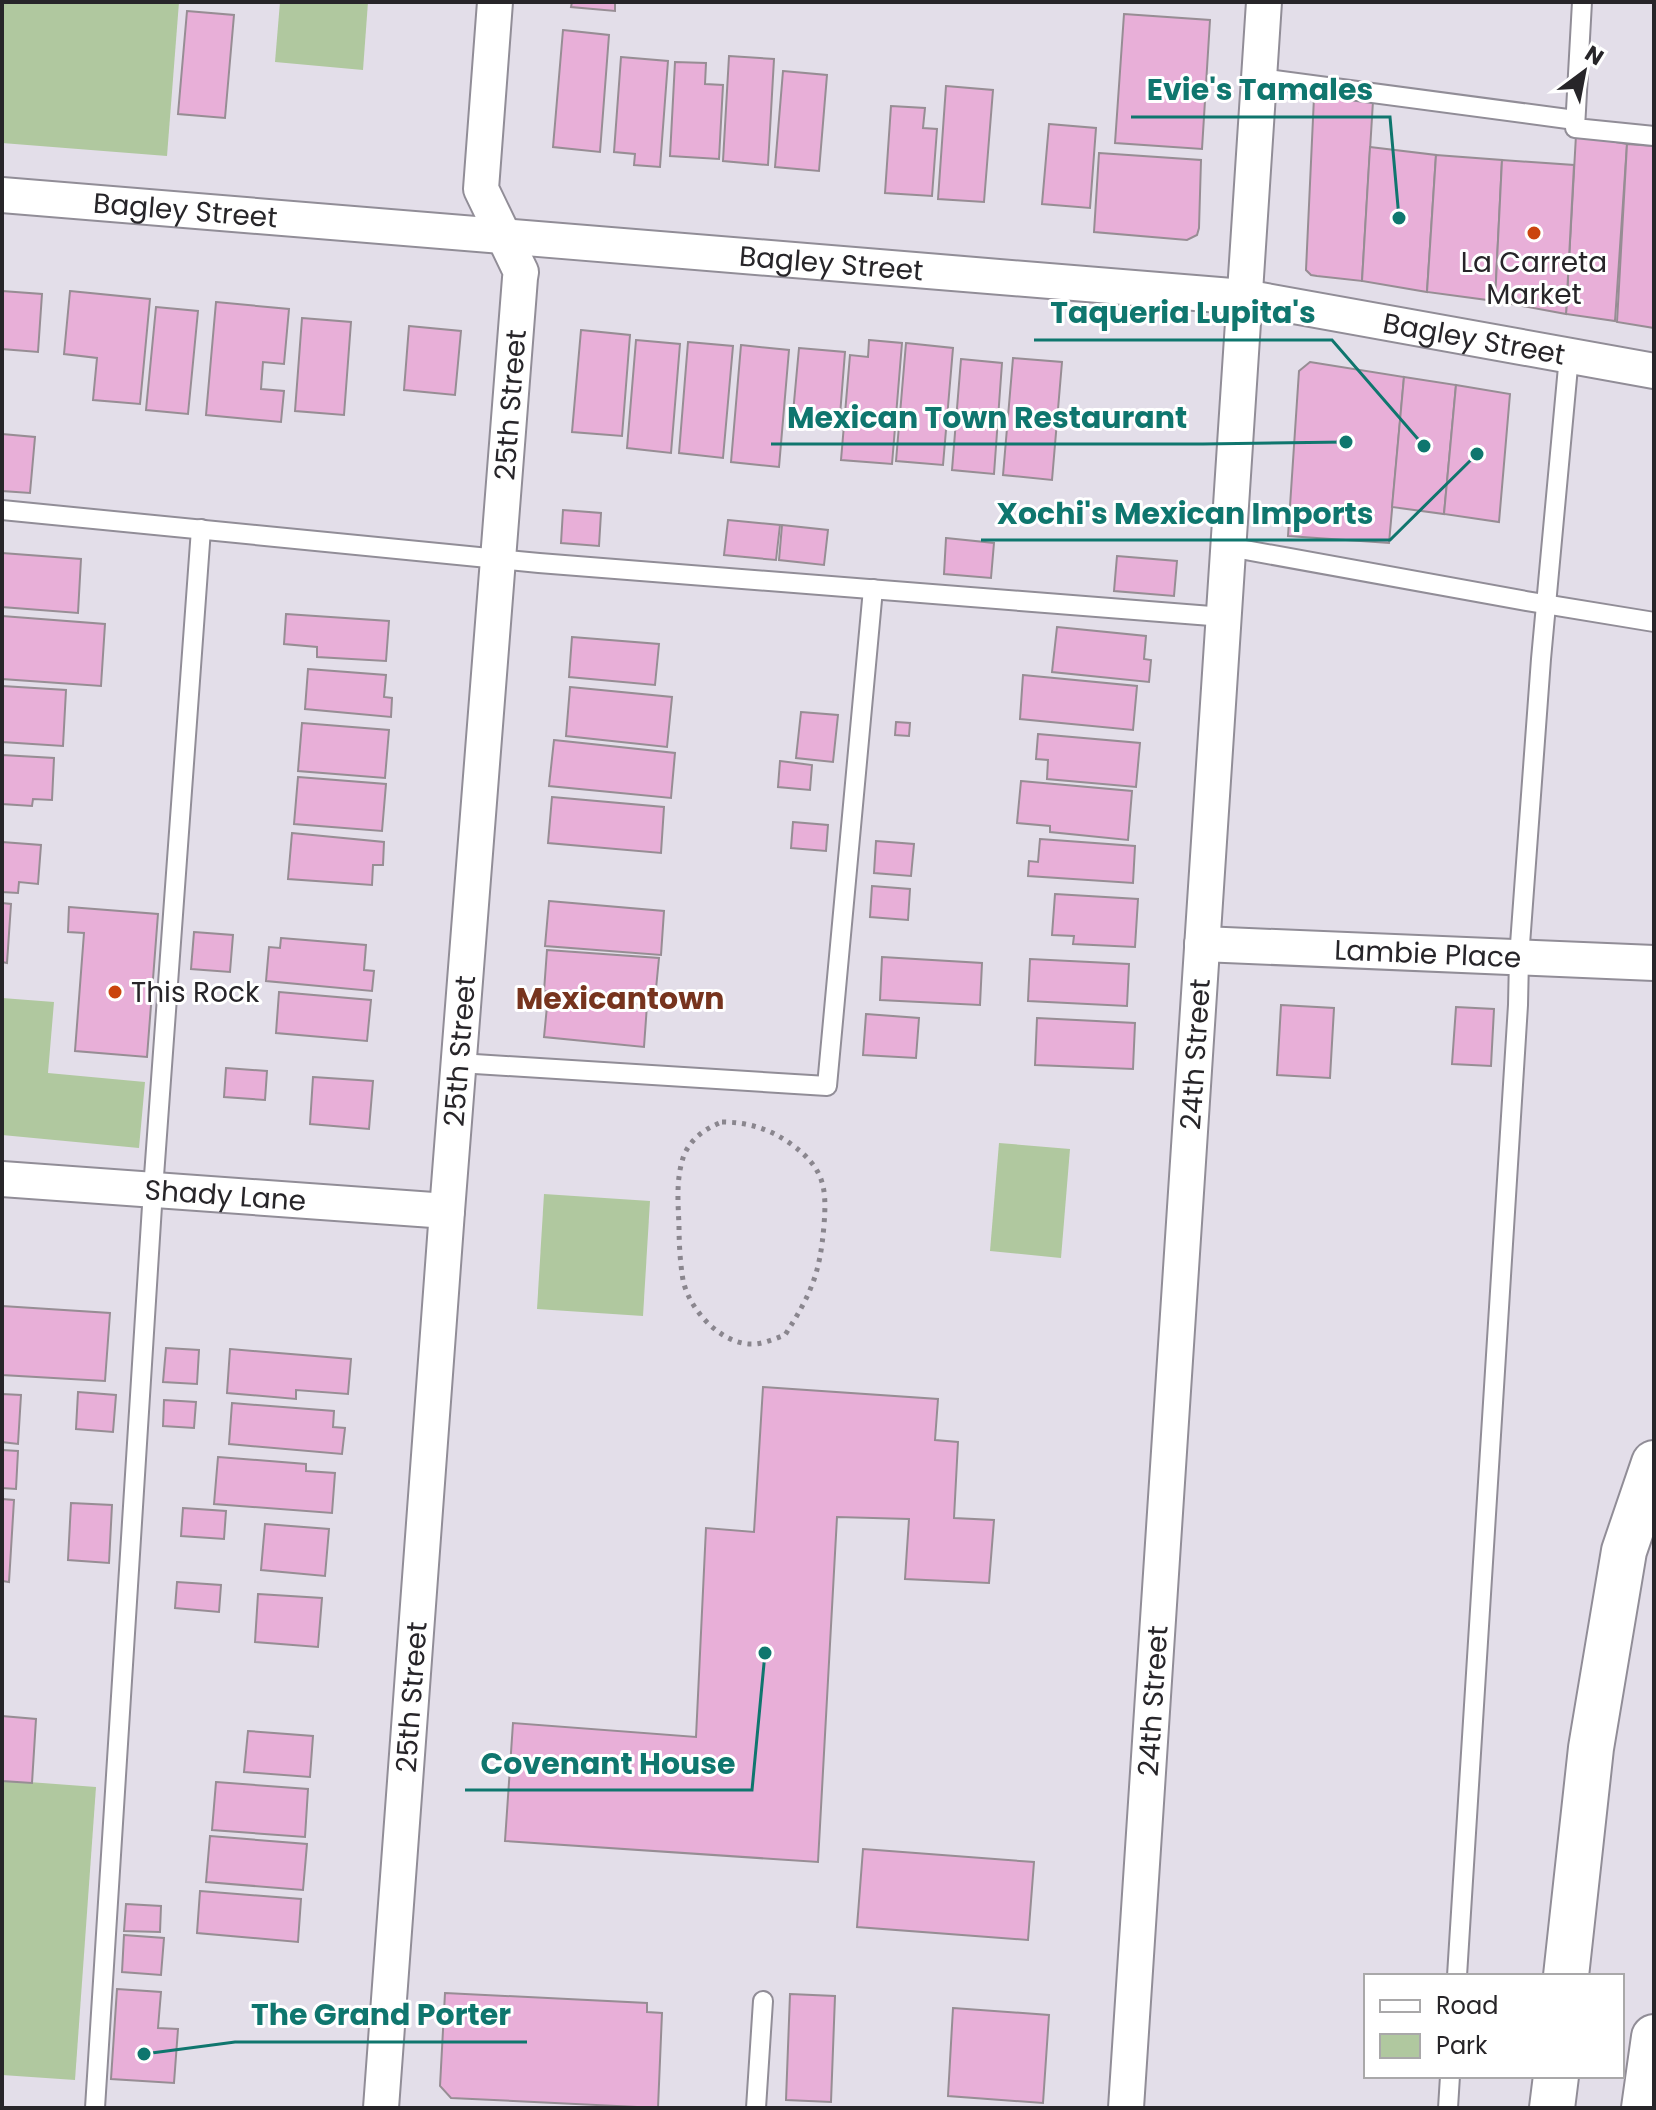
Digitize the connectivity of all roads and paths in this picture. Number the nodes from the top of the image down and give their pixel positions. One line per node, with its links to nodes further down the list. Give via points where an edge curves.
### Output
1 (495, 2): 8 (street, 25th Street, via 481,189)
2 (1264, 2): 4 (street, 24th Street)
3 (1582, 2): 5 (lane)
4 (1260, 78): 5 (lane); 9 (street, 24th Street)
5 (1575, 120): 6 (lane, via 1575,128)
6 (1654, 136)
7 (2, 195): 8 (street, Bagley Street)
8 (503, 237): 9 (street, Bagley Street); 15 (street, 25th Street, via 521,272)
9 (1244, 297): 10 (street, Bagley Street); 14 (street, 24th Street)
10 (1569, 356): 11 (street, Bagley Street); 17 (lane)
11 (1654, 371)
12 (2, 510): 13 (lane)
13 (201, 529): 15 (lane); 26 (lane)
14 (1229, 547): 17 (lane); 18 (street, 24th Street)
15 (498, 559): 16 (lane); 23 (street, 25th Street)
16 (873, 589): 18 (lane); 23 (lane, via 827,1086)
17 (1546, 604): 19 (lane); 21 (lane)
18 (1224, 617): 20 (street, 24th Street)
19 (1654, 622)
20 (1202, 944): 21 (street, Lambie Place); 38 (street, 24th Street)
21 (1519, 958): 22 (street, Lambie Place); 29 (lane)
22 (1654, 963)
23 (459, 1063): 27 (street, 25th Street)
24 (683, 1158): 24 (path, via 679,1241 683,1283 696,1308 714,1330 730,1339 750,1344 785,1335 818,1272 826,1197 819,1173 808,1156 784,1139 744,1122 706,1128)
25 (2, 1179): 26 (street, Shady Lane)
26 (153, 1190): 27 (street, Shady Lane); 35 (lane)
27 (447, 1211): 36 (street, 25th Street)
28 (1654, 1463): 30 (main road, via 1624,1551 1591,1748)
29 (1457, 1974)
30 (1566, 1974)
31 (763, 2001): 37 (lane)
32 (1654, 2037): 41 (main road)
33 (1450, 2078): 39 (lane)
34 (1556, 2078): 40 (main road)
35 (95, 2108)
36 (381, 2108)
37 (756, 2108)
38 (1126, 2108)
39 (1448, 2108)
40 (1552, 2108)
41 (1644, 2108)

